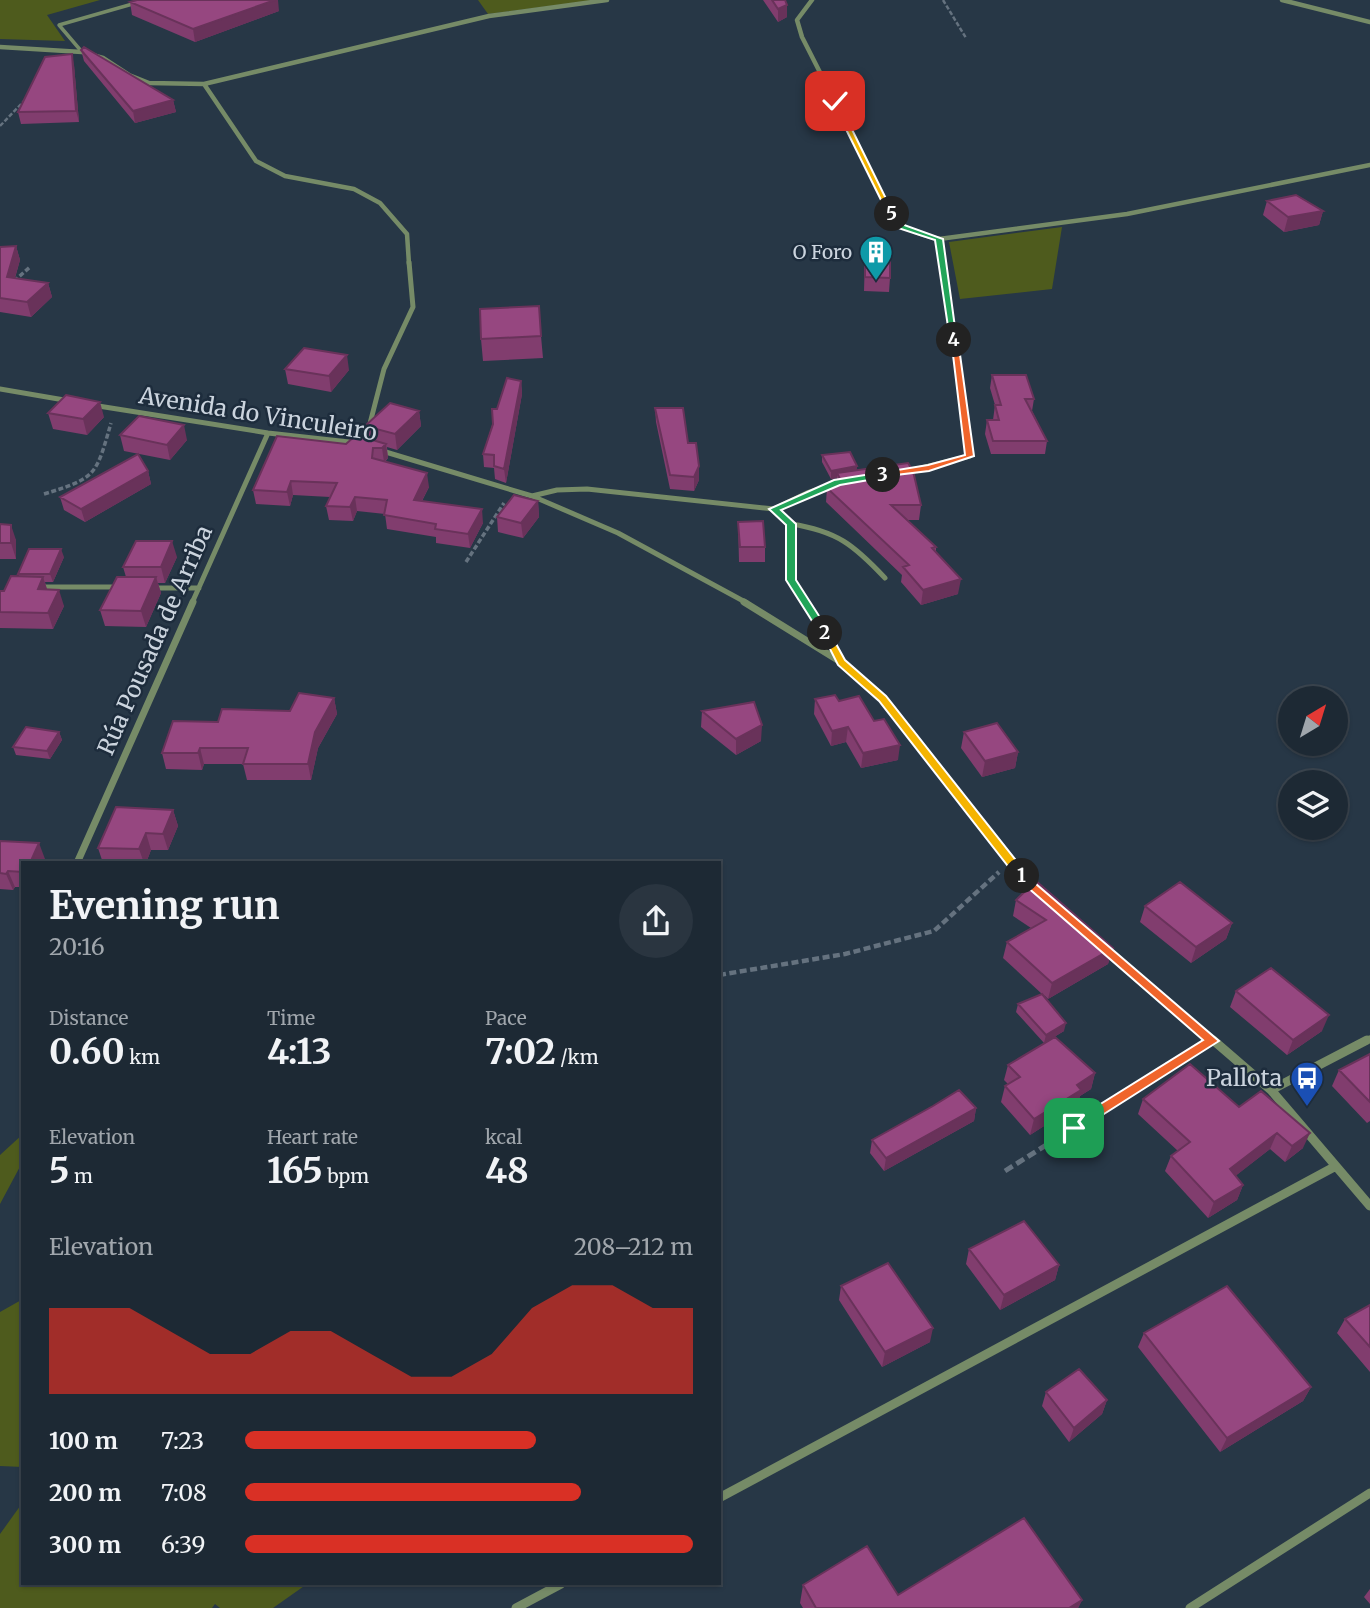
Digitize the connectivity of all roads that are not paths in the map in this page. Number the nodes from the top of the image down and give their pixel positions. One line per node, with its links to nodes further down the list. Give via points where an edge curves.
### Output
1 (607, 0): 8 (street, via 489,16)
2 (812, 0): 10 (street, via 797,20 802,37 894,218 901,226)
3 (1282, 0): 5 (street)
4 (143, 2): 7 (lane, via 59,25)
5 (1370, 22)
6 (0, 47): 7 (street)
7 (82, 52): 8 (street, via 149,83)
8 (204, 83): 15 (street, via 256,160 285,176 354,189 380,203 407,234 413,307 384,369 366,435)
9 (1370, 165): 10 (street, via 1127,214)
10 (939, 239): 16 (street, via 970,456)
11 (0, 389): 12 (street)
12 (77, 402)
13 (90, 405): 14 (street, Avenida do Vinculeiro)
14 (268, 433): 15 (street, Avenida do Vinculeiro); 25 (street, Rúa Pousada de Arriba)
15 (356, 443): 18 (street, Avenida do Vinculeiro)
16 (894, 473)
17 (848, 480): 19 (street)
18 (533, 496): 19 (street, via 587,489); 26 (street, Avenida do Vinculeiro, via 618,533 750,605)
19 (774, 509): 20 (street)
20 (791, 524): 21 (street, via 833,531); 26 (street, via 791,580)
21 (885, 579)
22 (33, 587): 23 (street)
23 (130, 587)
24 (144, 588): 25 (street)
25 (199, 588): 27 (street, Rúa Pousada de Arriba)
26 (841, 662): 28 (street, via 883,698 1027,883)
27 (78, 861)
28 (1048, 900)
29 (1099, 944): 31 (street)
30 (1370, 1039): 31 (street)
31 (1271, 1090): 32 (street)
32 (1336, 1166): 33 (street); 35 (street)
33 (1370, 1206)
34 (1370, 1493): 38 (street)
35 (721, 1497)
36 (559, 1585): 37 (street)
37 (516, 1608)
38 (1190, 1608)

